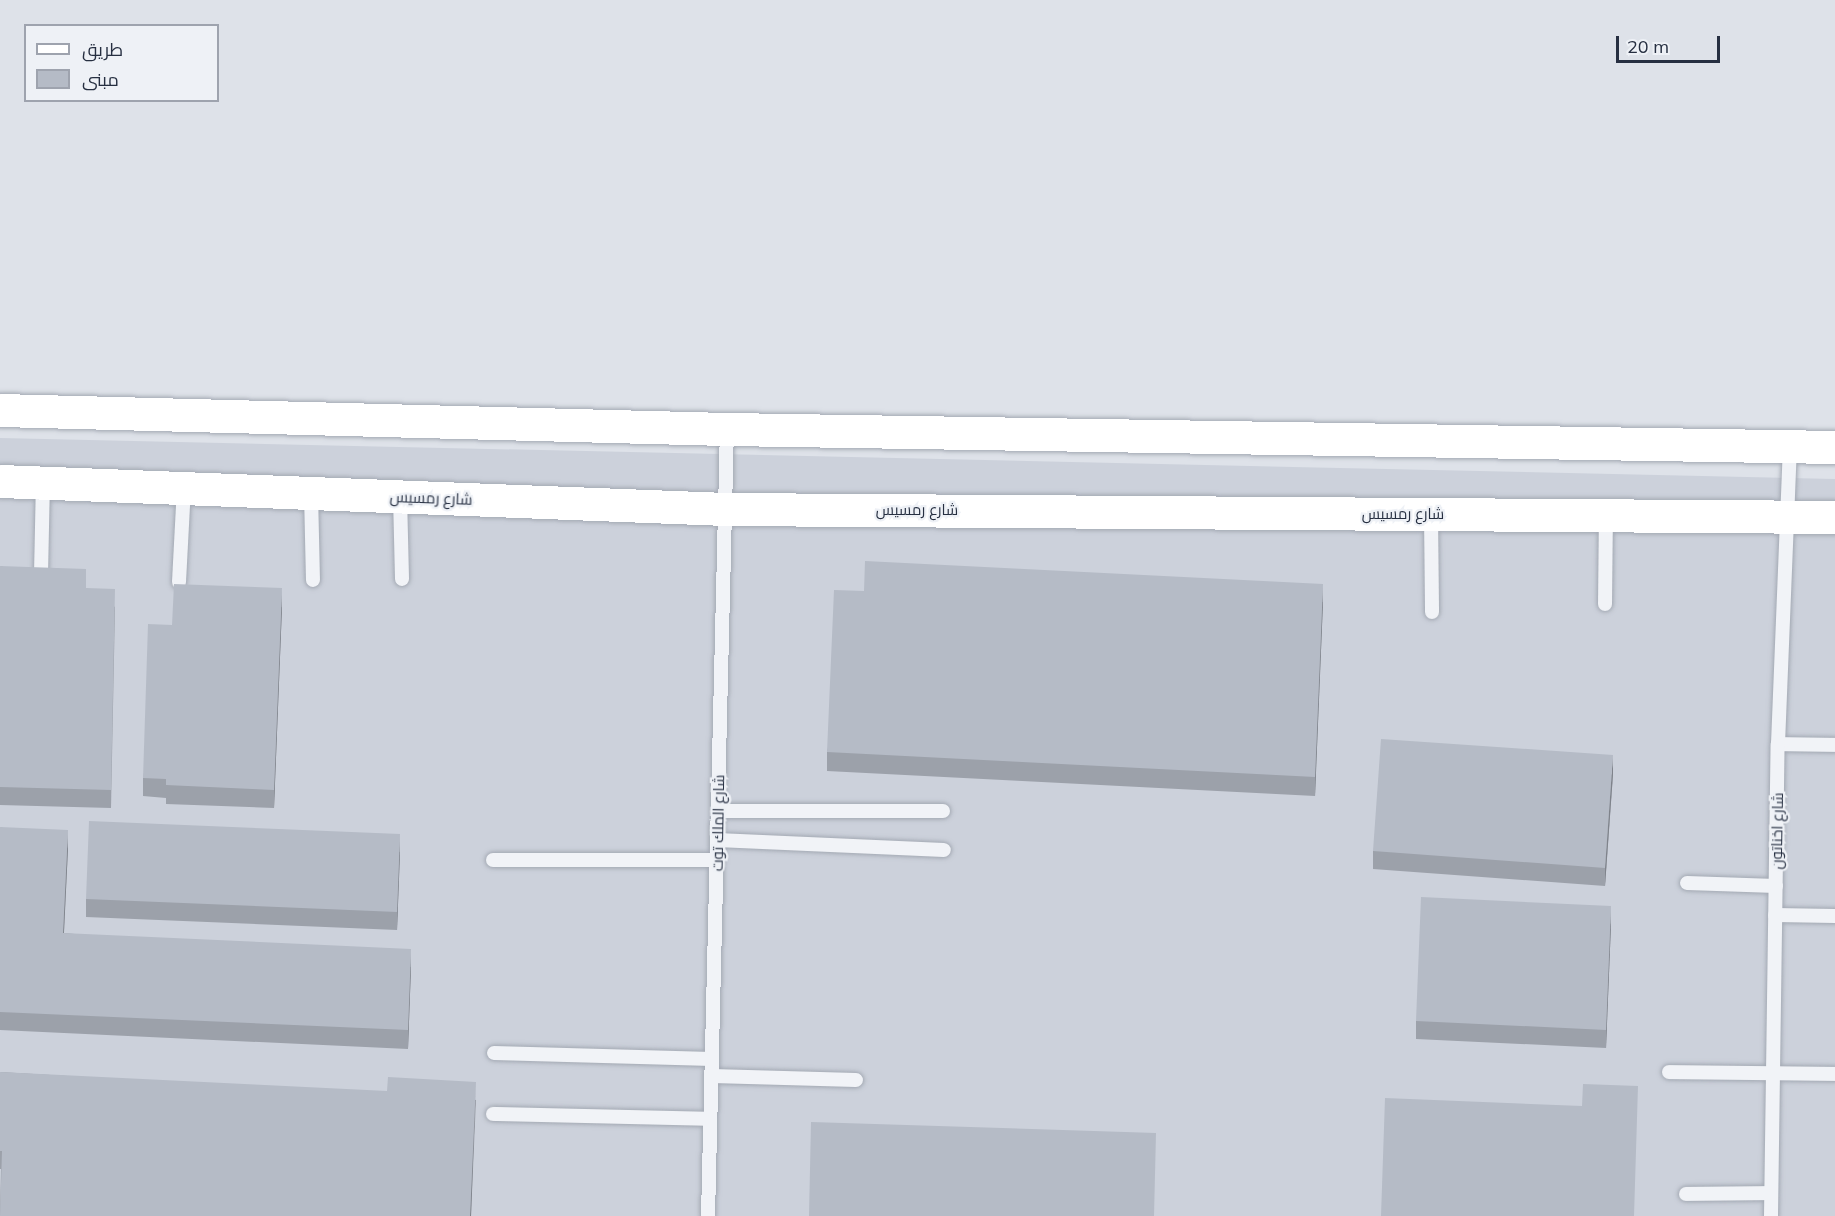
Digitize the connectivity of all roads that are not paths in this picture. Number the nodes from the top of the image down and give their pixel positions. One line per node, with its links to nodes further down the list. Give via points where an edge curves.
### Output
1 (0, 410): 2 (street)
2 (728, 429): 3 (street); 10 (lane, شارع الملك توت)
3 (1790, 446): 4 (street); 13 (lane, شارع اخناتون)
4 (1835, 447)
5 (0, 481): 6 (street, شارع رمسيس)
6 (43, 483): 7 (street, شارع رمسيس); 15 (lane)
7 (184, 488): 8 (street, شارع رمسيس); 18 (lane)
8 (311, 493): 9 (street, شارع رمسيس); 17 (lane)
9 (400, 496): 10 (street, شارع رمسيس); 16 (lane)
10 (725, 509): 11 (street, شارع رمسيس); 23 (lane, شارع الملك توت)
11 (1431, 514): 12 (street, شارع رمسيس); 20 (lane)
12 (1606, 515): 13 (street, شارع رمسيس); 19 (lane)
13 (1785, 517): 14 (street, شارع رمسيس); 21 (lane, شارع اخناتون)
14 (1835, 517)
15 (41, 575)
16 (402, 579)
17 (313, 580)
18 (179, 582)
19 (1605, 604)
20 (1431, 612)
21 (1778, 744): 22 (lane); 30 (lane, شارع اخناتون)
22 (1835, 745)
23 (718, 811): 24 (lane); 25 (lane, شارع الملك توت)
24 (943, 811)
25 (717, 840): 26 (lane); 28 (lane, شارع الملك توت)
26 (944, 850)
27 (493, 860): 28 (lane)
28 (717, 861): 34 (lane, شارع الملك توت)
29 (1687, 883): 30 (lane)
30 (1776, 886): 31 (lane, شارع اخناتون)
31 (1775, 915): 32 (lane); 36 (lane, شارع اخناتون)
32 (1835, 916)
33 (494, 1053): 34 (lane)
34 (712, 1059): 38 (lane, شارع الملك توت)
35 (1669, 1072): 36 (lane)
36 (1773, 1073): 37 (lane); 42 (lane, شارع اخناتون)
37 (1835, 1074)
38 (712, 1076): 39 (lane); 41 (lane, شارع الملك توت)
39 (856, 1080)
40 (493, 1114): 41 (lane)
41 (711, 1119): 44 (lane, شارع الملك توت)
42 (1771, 1193): 43 (lane); 45 (lane, شارع اخناتون)
43 (1686, 1194)
44 (708, 1216)
45 (1771, 1216)

